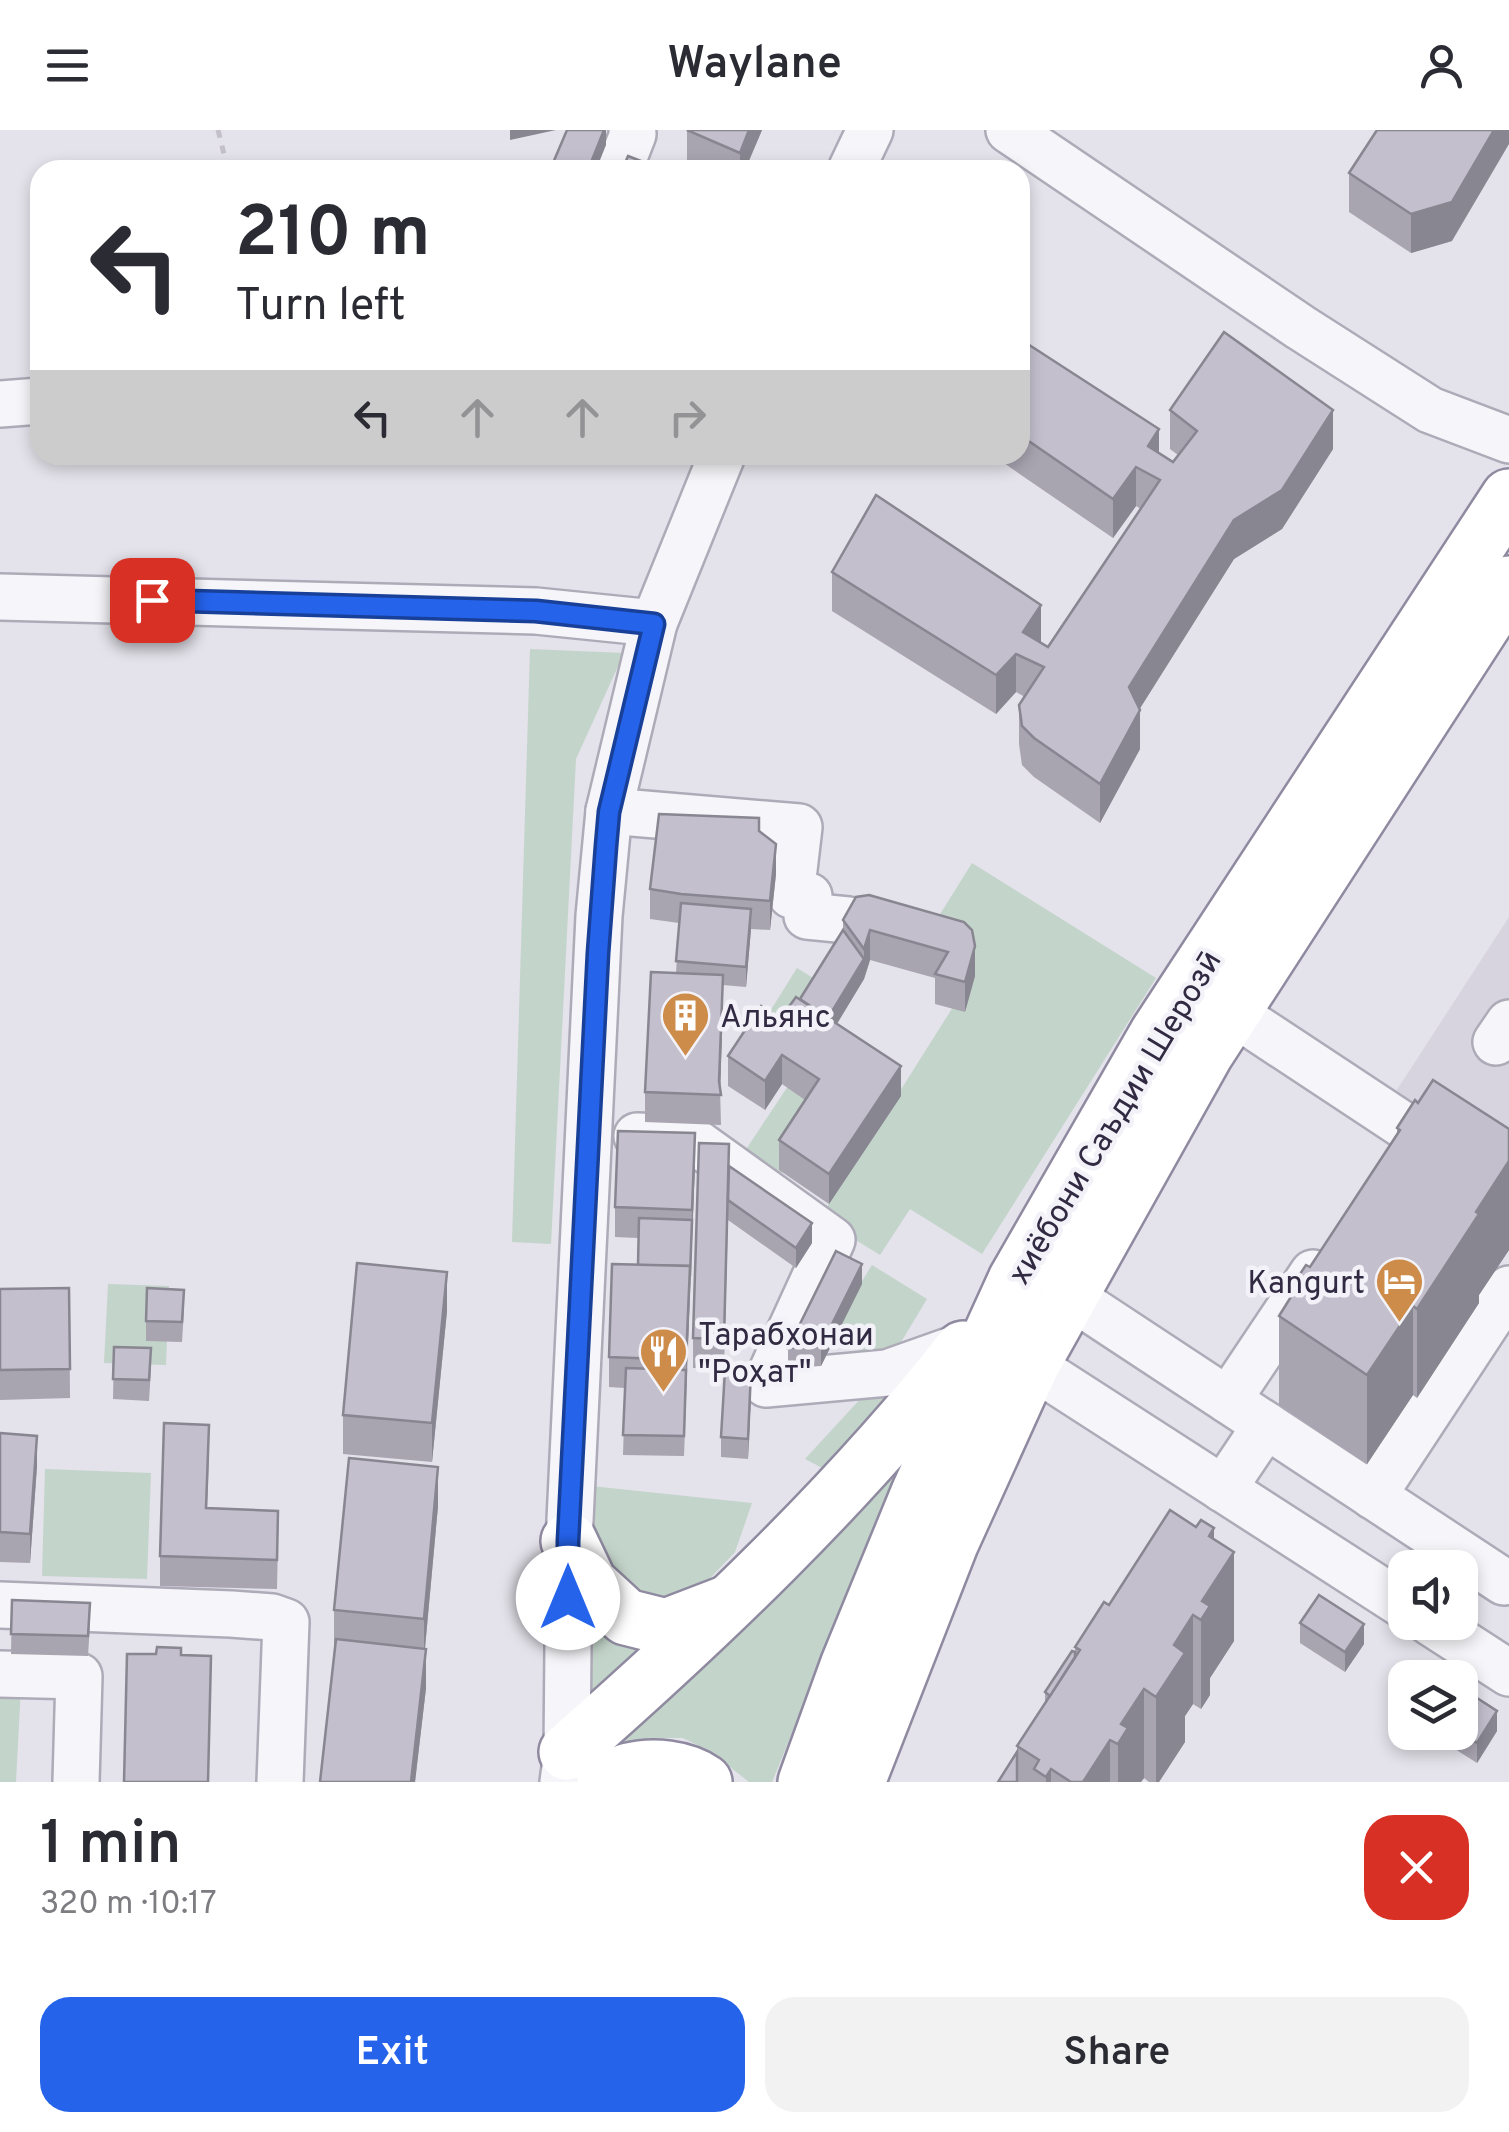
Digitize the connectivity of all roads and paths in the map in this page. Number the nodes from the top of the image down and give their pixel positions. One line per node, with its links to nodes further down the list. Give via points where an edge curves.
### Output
1 (218, 130): 4 (path)
2 (870, 130): 5 (street)
3 (1009, 130): 8 (street, via 1430,410)
4 (226, 160)
5 (856, 160)
6 (30, 402): 7 (street)
7 (0, 404)
8 (1509, 440)
9 (718, 465): 13 (street)
10 (1509, 497): 20 (highway, хиёбони Саъдии Шерозӣ, via 1158,1032)
11 (1509, 584): 16 (highway, хиёбони Саъдии Шерозӣ)
12 (0, 597): 13 (street, via 536,611)
13 (654, 624): 14 (street)
14 (609, 812): 15 (street, via 798,827 792,895 809,896 807,916); 17 (street)
15 (848, 920)
16 (1232, 1012): 18 (street, via 1398,1144); 22 (highway, хиёбони Саъдии Шерозӣ)
17 (588, 1134): 23 (street, via 690,1138 832,1240 766,1384 887,1373); 29 (street)
18 (1509, 1195)
19 (1334, 1240): 25 (street)
20 (1016, 1280): 23 (highway); 41 (highway, хиёбони Саъдии Шерозӣ, via 919,1493)
21 (1509, 1290): 28 (street)
22 (1070, 1296): 24 (highway, хиёбони Саъдии Шерозӣ); 25 (street)
23 (966, 1345): 32 (highway, via 839,1492)
24 (1031, 1366): 27 (street); 42 (highway, хиёбони Саъдии Шерозӣ, via 950,1544)
25 (1228, 1400): 26 (street)
26 (1266, 1425): 27 (street); 28 (street)
27 (1223, 1489): 31 (street)
28 (1373, 1496): 30 (street)
29 (568, 1541): 32 (highway, via 589,1583 626,1617 666,1627); 37 (street)
30 (1504, 1582)
31 (1388, 1595)
32 (728, 1603): 37 (highway)
33 (0, 1605): 39 (street, via 286,1622)
34 (1458, 1640): 35 (street)
35 (1509, 1673)
36 (0, 1674): 38 (street, via 80,1676)
37 (579, 1772): 40 (highway, via 666,1768)
38 (76, 1782)
39 (280, 1782)
40 (704, 1782)
41 (806, 1782)
42 (857, 1782)

